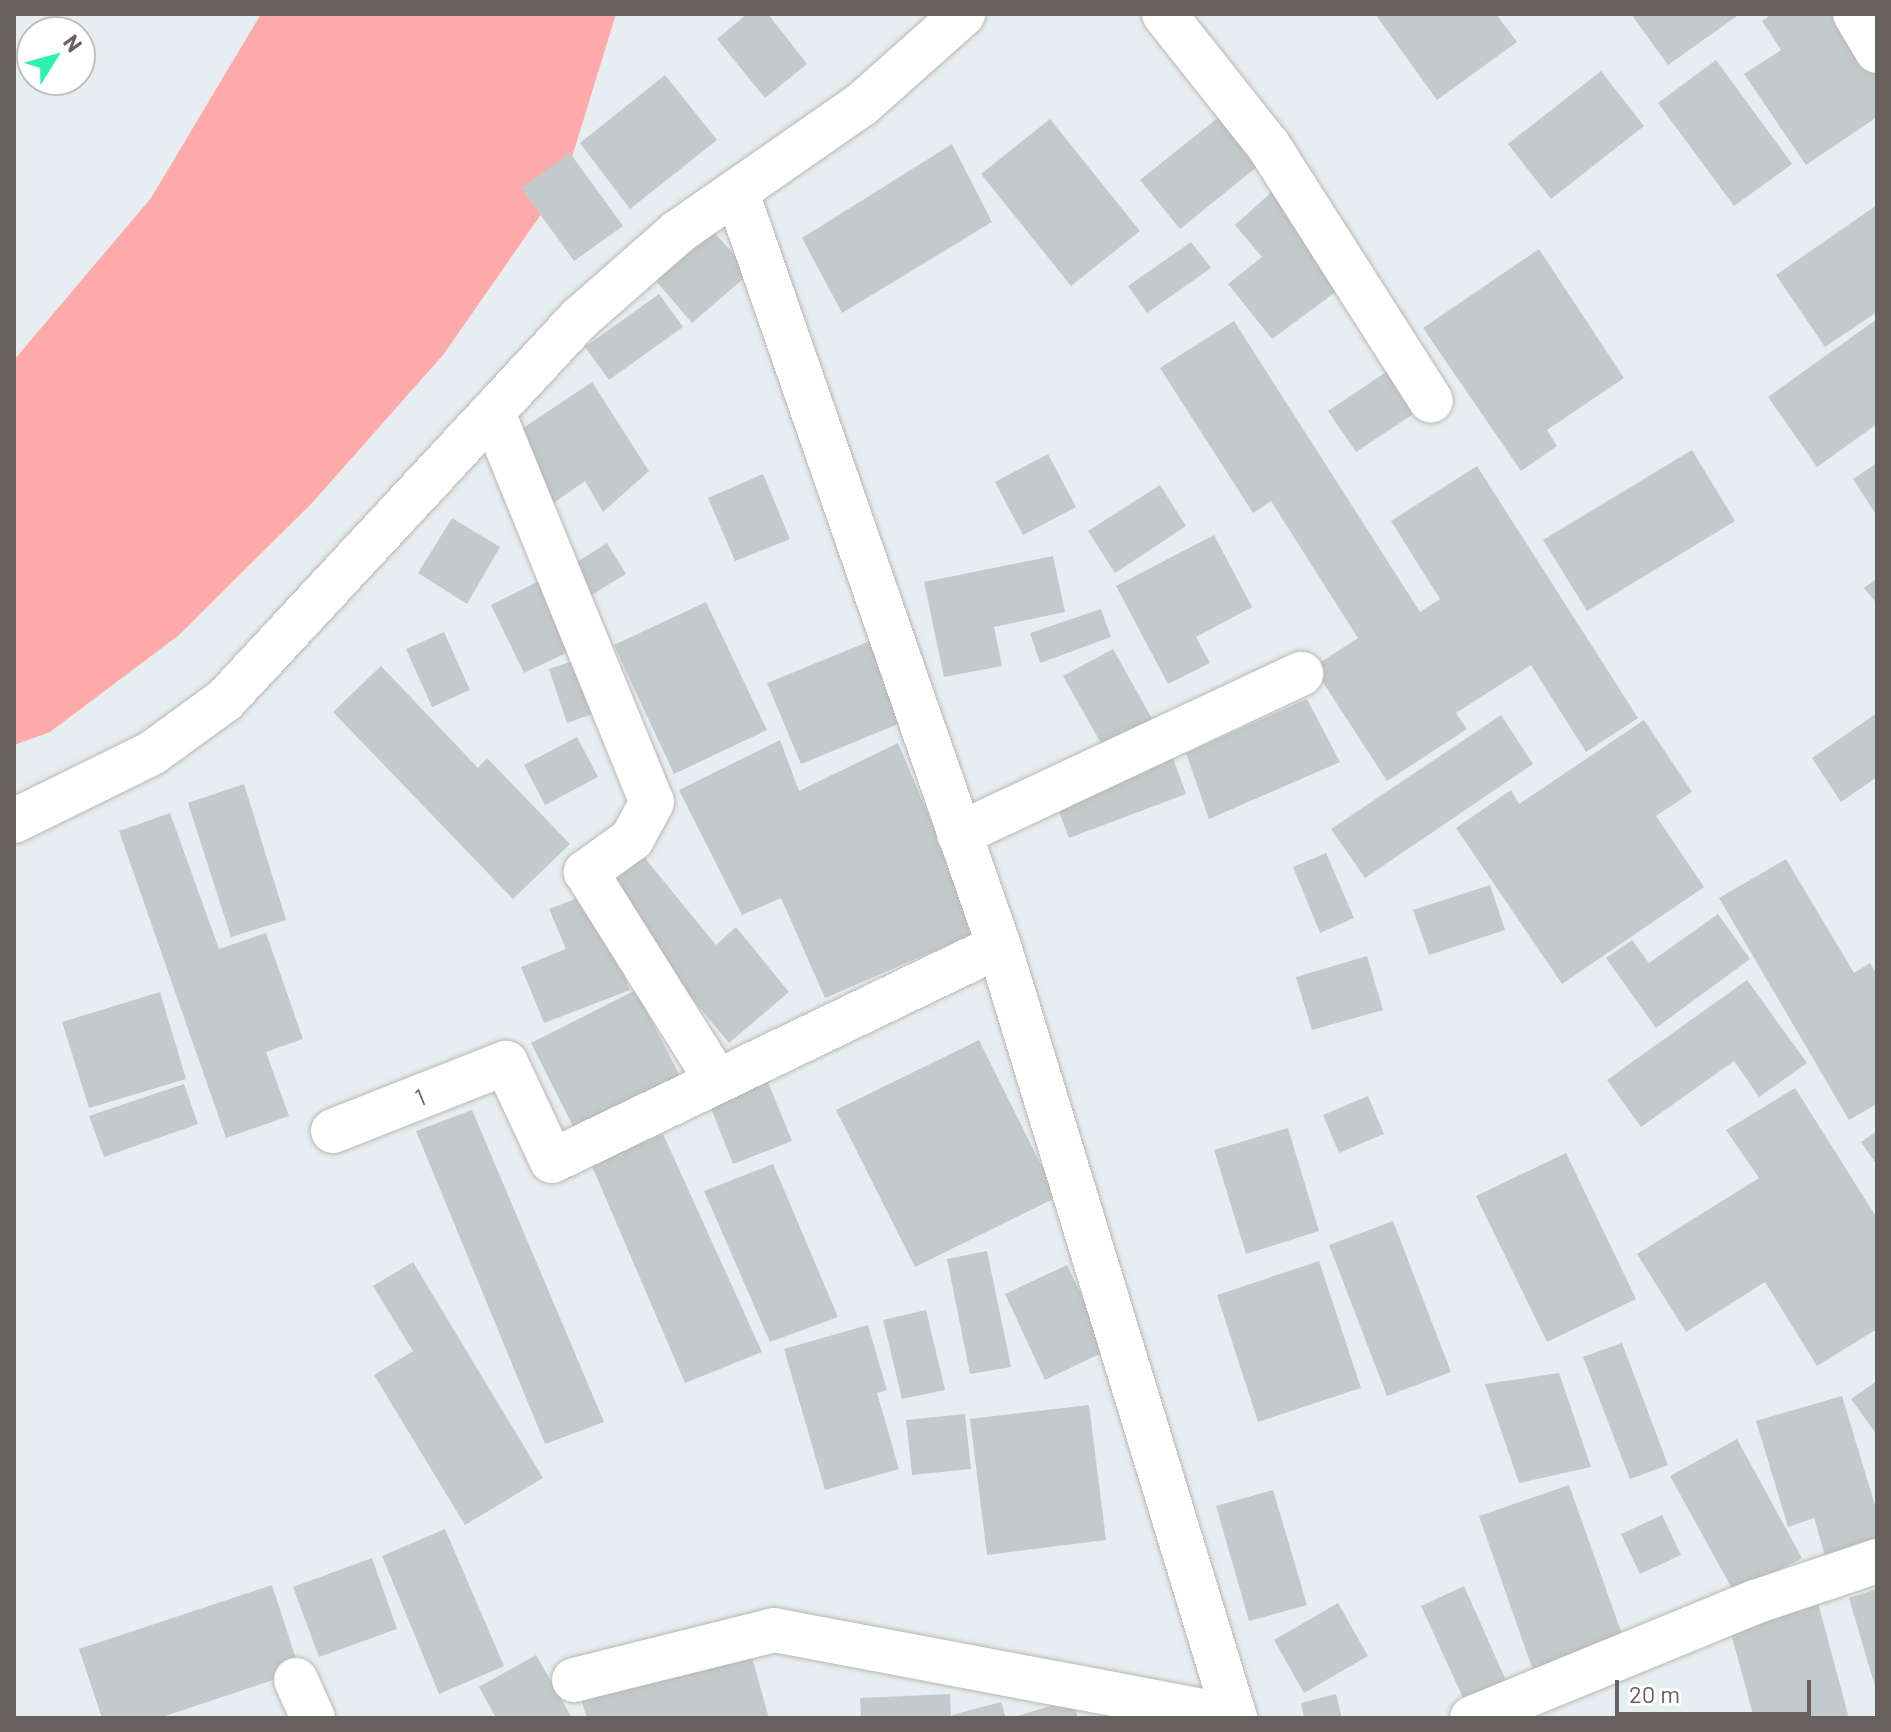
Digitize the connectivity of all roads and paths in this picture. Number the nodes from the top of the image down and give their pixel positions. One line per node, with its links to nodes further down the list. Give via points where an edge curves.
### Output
1 (963, 14): 5 (street, via 861,105)
2 (1164, 14): 6 (street, via 1268,145)
3 (1855, 14): 4 (street)
4 (1877, 51)
5 (737, 193): 7 (street, via 678,232 579,319); 10 (street)
6 (1431, 401)
7 (493, 413): 9 (street, via 225,700 152,753); 12 (street, via 652,802 632,839 586,872)
8 (1301, 674): 10 (street)
9 (14, 821)
10 (959, 834): 11 (street)
11 (999, 946): 12 (street); 16 (street)
12 (717, 1081): 13 (street, 1, via 552,1161 506,1063)
13 (333, 1131)
14 (1877, 1561): 17 (street, via 1755,1602)
15 (574, 1680): 16 (street, via 774,1630)
16 (1235, 1717)
17 (1472, 1718)

